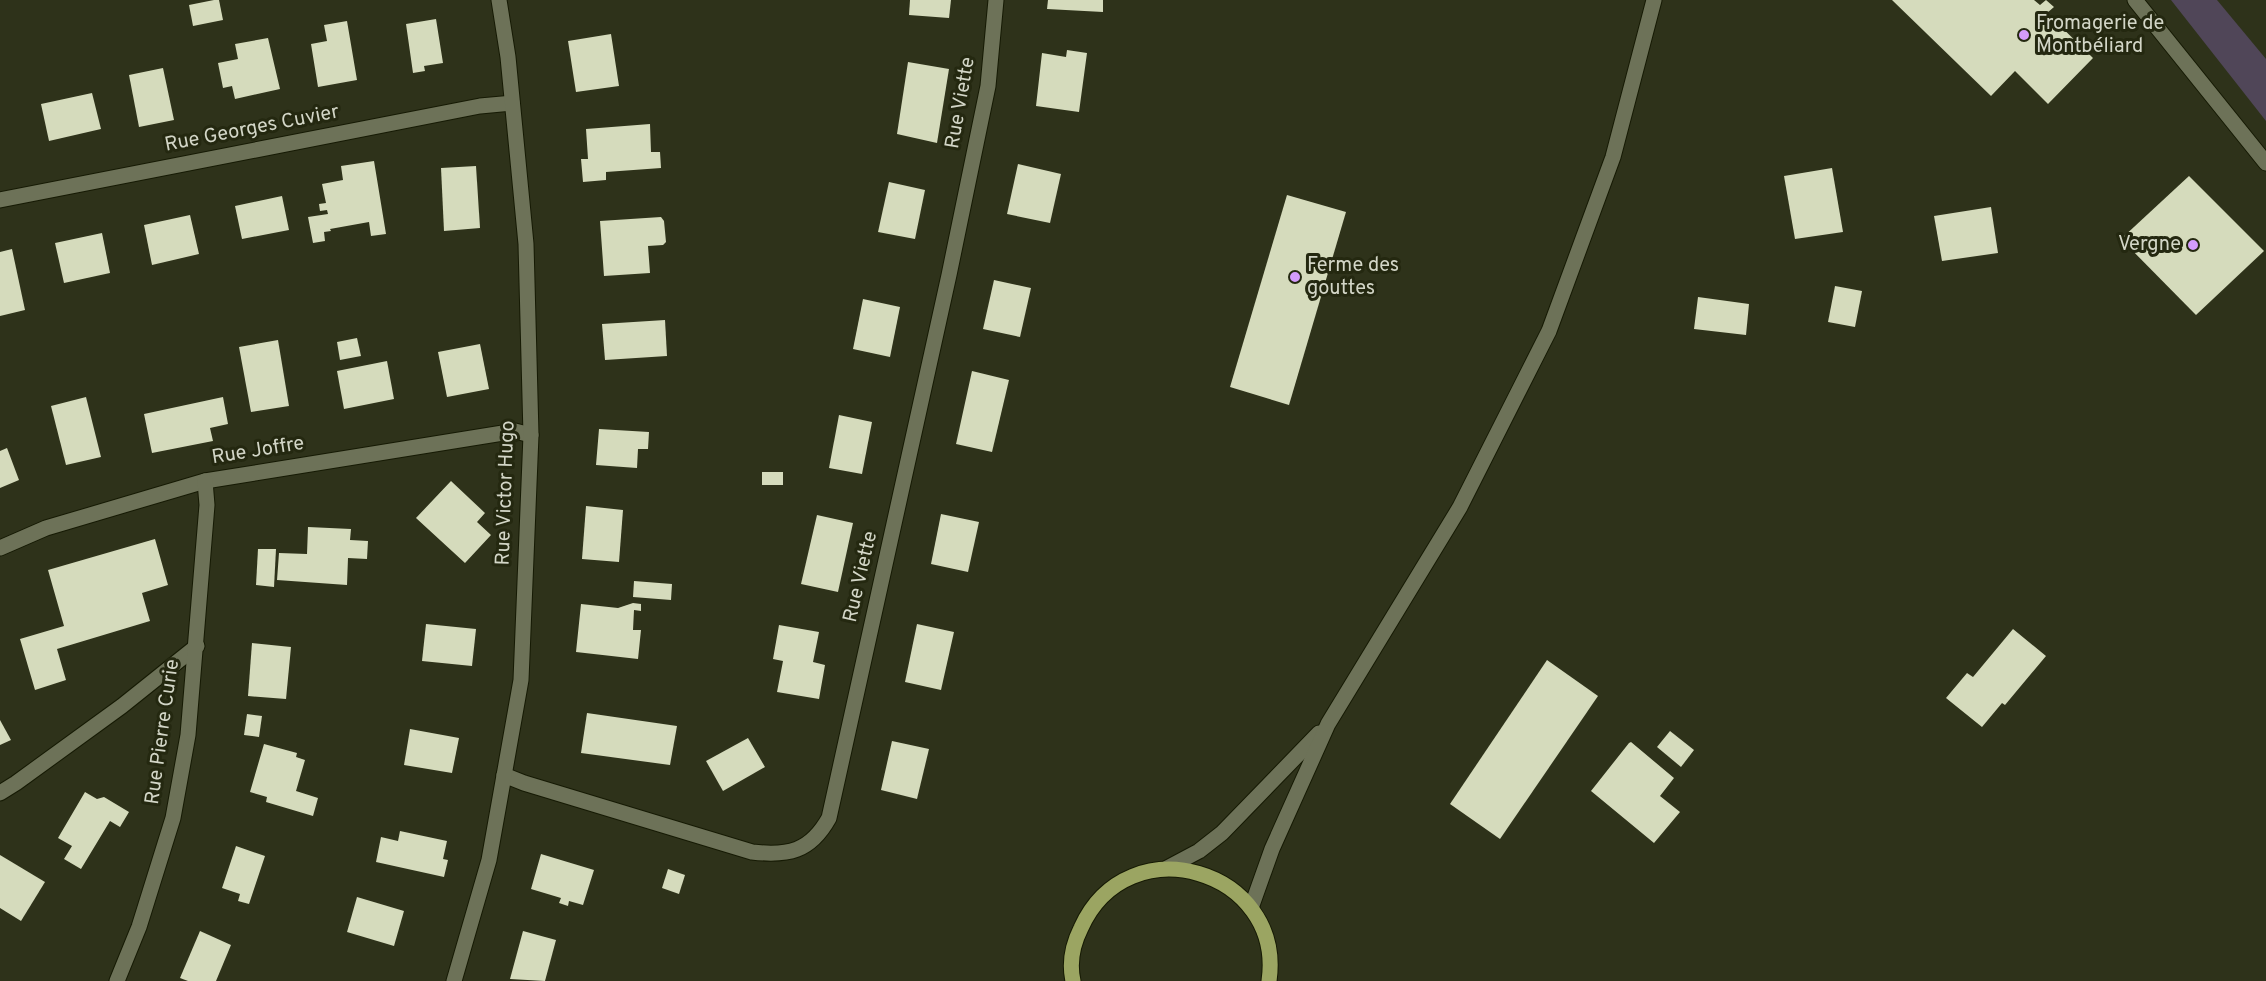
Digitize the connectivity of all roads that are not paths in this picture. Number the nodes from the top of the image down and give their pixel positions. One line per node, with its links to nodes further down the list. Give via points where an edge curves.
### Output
1 (499, 0): 5 (street, Rue Victor Hugo)
2 (996, 0): 13 (street, Rue Viette, via 988,86 950,275 829,818 821,833 800,849 778,855 752,852)
3 (1654, 0): 12 (street, via 1612,157 1549,331 1460,507)
4 (2135, 0): 6 (street)
5 (512, 102): 7 (street, Rue Georges Cuvier); 8 (street, Rue Victor Hugo, via 525,244)
6 (2266, 163)
7 (0, 200)
8 (531, 435): 9 (street, Rue Joffre, via 516,431); 13 (street, Rue Victor Hugo, via 520,680)
9 (206, 481): 10 (street, Rue Joffre, via 46,528); 11 (street, Rue Pierre Curie)
10 (0, 548)
11 (197, 646): 14 (street, via 122,706); 17 (street, Rue Pierre Curie, via 188,735 173,818 139,927)
12 (1328, 724): 15 (street, via 1222,833); 16 (street, via 1272,849)
13 (504, 774): 18 (street, Rue Victor Hugo, via 489,860)
14 (0, 793)
15 (1167, 868): 16 (main road, via 1208,876 1227,886); 19 (main road, via 1136,874 1108,890 1087,914 1074,942)
16 (1251, 908): 20 (main road, via 1266,936)
17 (117, 981)
18 (454, 981)
19 (1073, 981)
20 (1269, 981)

